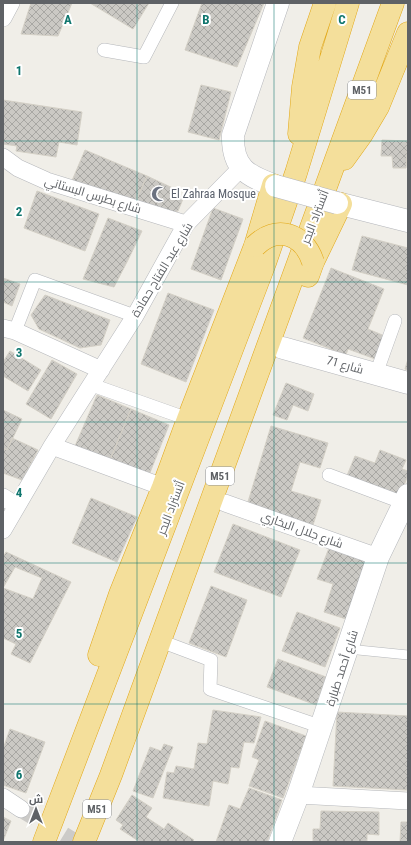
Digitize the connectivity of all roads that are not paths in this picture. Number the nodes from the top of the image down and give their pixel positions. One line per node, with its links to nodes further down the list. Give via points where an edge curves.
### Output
1 (11, 3): 7 (street)
2 (172, 3): 9 (street, via 144,57)
3 (278, 3): 11 (street, via 232,135 232,150)
4 (325, 3): 12 (highway, via 310,47 304,81)
5 (348, 3): 12 (highway, M51)
6 (393, 3): 13 (highway, M51)
7 (3, 18)
8 (408, 33): 13 (highway, via 378,107)
9 (104, 50)
10 (3, 157): 17 (street, شارع بطرس البستاني, via 18,168 47,181)
11 (241, 168): 14 (street, via 255,178); 17 (street, شارع عبد الفتاح حمادة)
12 (296, 173): 41 (highway, أتستراد البحر / M51, via 265,263)
13 (330, 178): 42 (highway, أتستراد البحر / M51)
14 (274, 185): 15 (street, bridge); 18 (highway)
15 (339, 203): 16 (street); 19 (highway)
16 (408, 221)
17 (186, 224): 20 (street, شارع عبد الفتاح حمادة)
18 (255, 246): 19 (highway, bridge, via 267,237 288,235 306,247); 28 (highway)
19 (313, 262): 23 (highway)
20 (135, 316): 22 (street, via 35,280); 24 (street, شارع عبد الفتاح حمادة)
21 (395, 321): 25 (street)
22 (9, 330): 24 (street)
23 (283, 348): 25 (street, شارع 71); 34 (highway)
24 (101, 370): 27 (street, شارع عبد الفتاح حمادة)
25 (376, 374): 26 (street, شارع 71)
26 (408, 383)
27 (92, 385): 28 (street); 29 (street, شارع عبد الفتاح حمادة)
28 (188, 419): 31 (highway)
29 (52, 446): 31 (street); 33 (street, شارع عبد الفتاح حمادة)
30 (329, 475): 32 (street)
31 (163, 487): 41 (highway, via 120,594 95,669)
32 (406, 499): 36 (street, شارع أحمد طبارة)
33 (10, 501): 35 (street, شارع عبد الفتاح حمادة)
34 (225, 503): 36 (street, شارع جلال البخاري); 37 (highway)
35 (3, 530)
36 (378, 557): 38 (street, شارع أحمد طبارة)
37 (171, 645): 40 (street, via 211,660 210,689); 42 (highway)
38 (348, 649): 39 (lane); 40 (street, شارع أحمد طبارة)
39 (408, 655)
40 (322, 727): 43 (street, شارع أحمد طبارة)
41 (74, 760): 47 (highway, أتستراد البحر / M51)
42 (111, 775): 48 (highway, أتستراد البحر / M51)
43 (298, 795): 45 (street); 49 (street, شارع أحمد طبارة)
44 (3, 797): 46 (street)
45 (408, 801)
46 (22, 809)
47 (44, 842)
48 (84, 842)
49 (280, 842)

